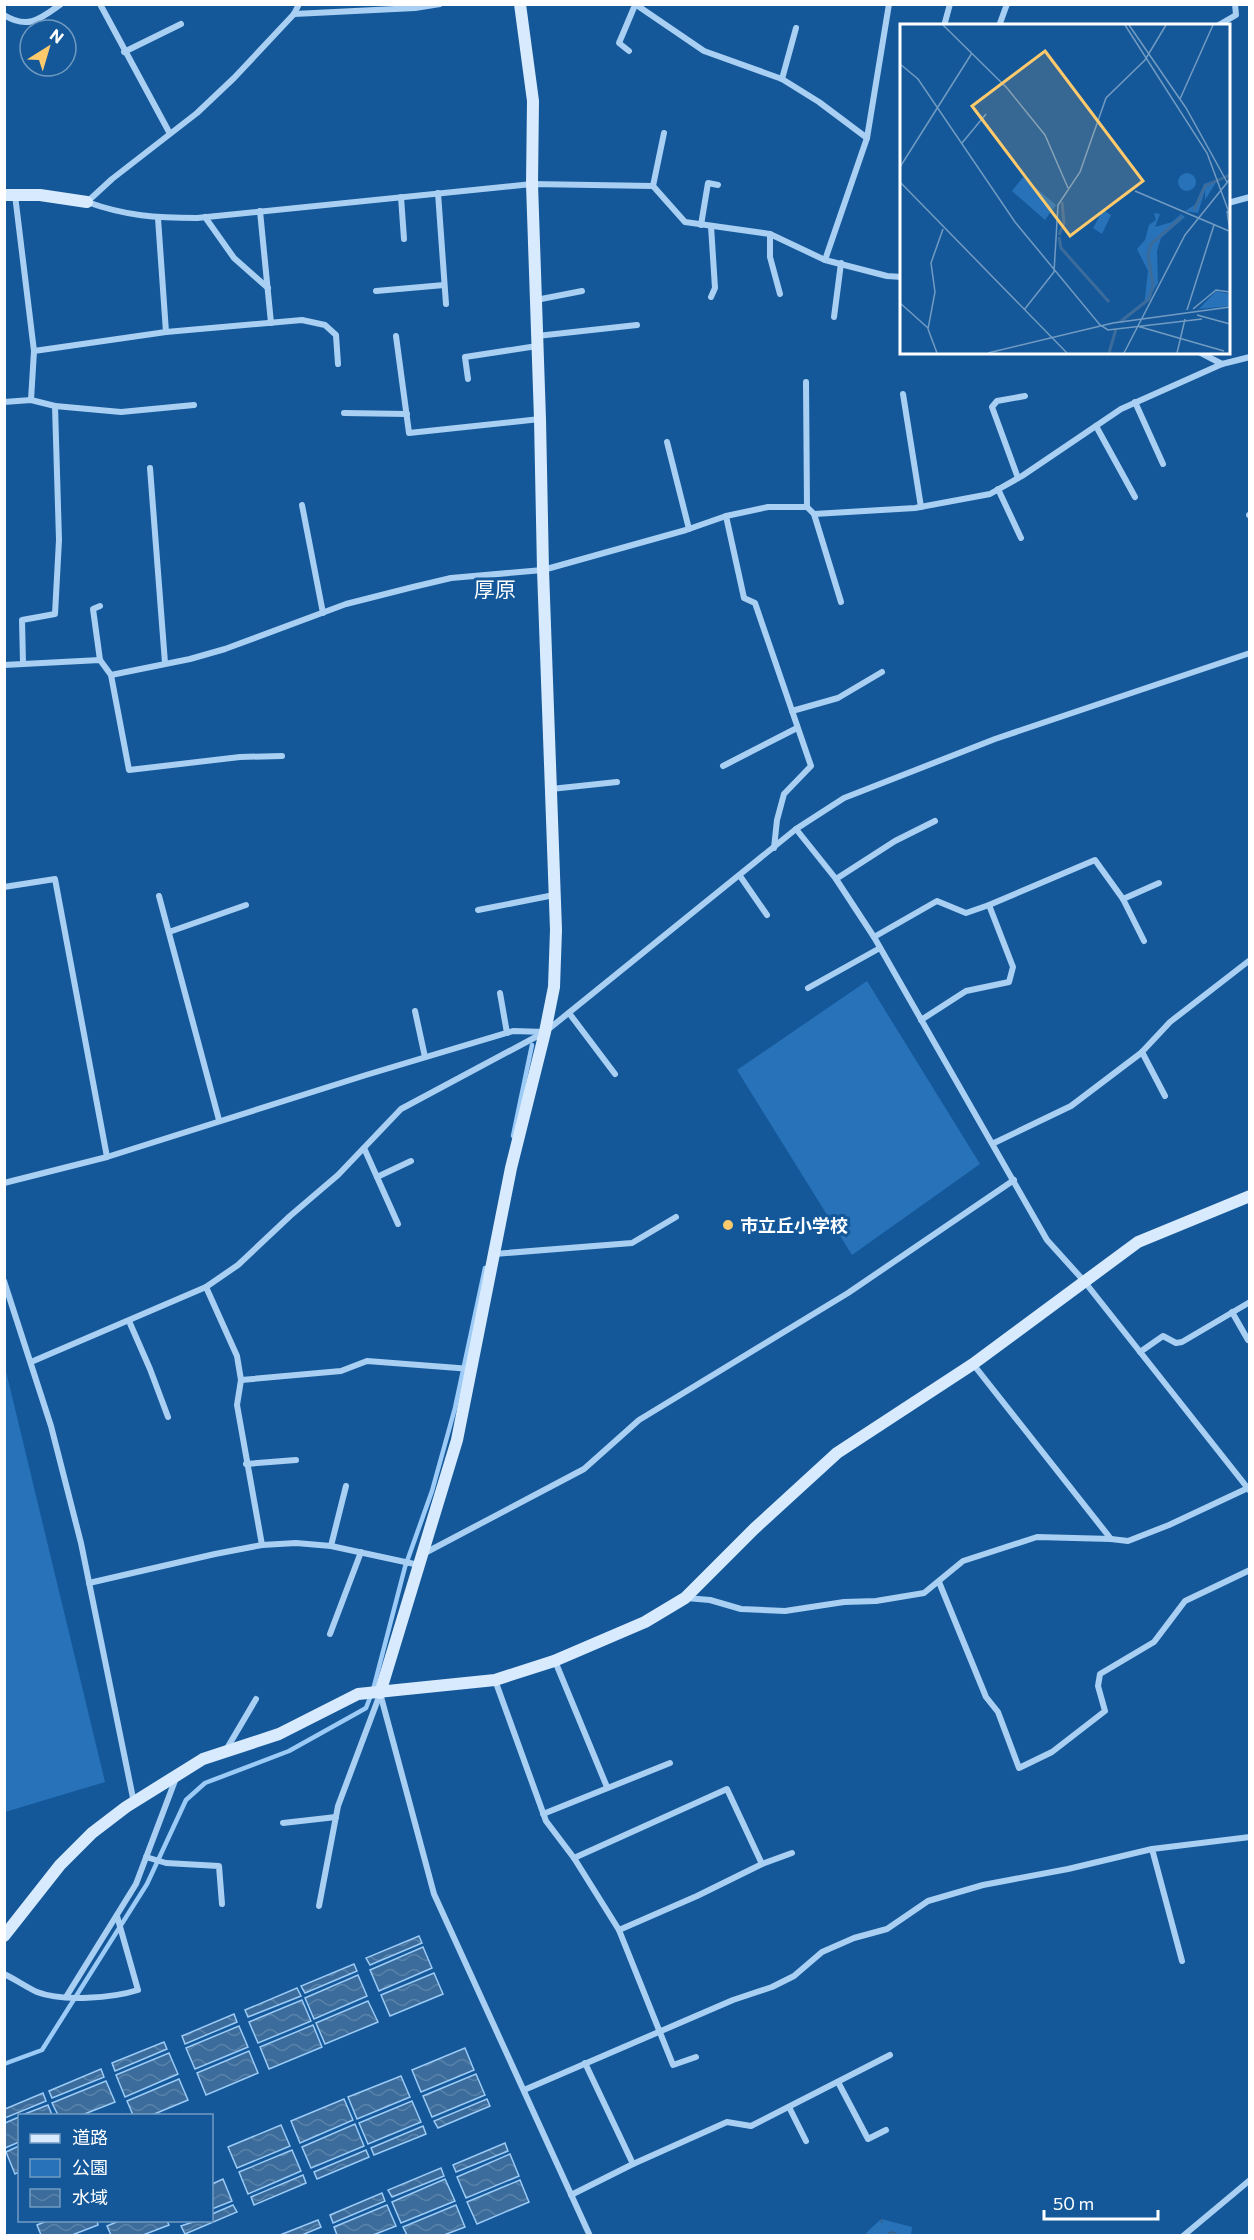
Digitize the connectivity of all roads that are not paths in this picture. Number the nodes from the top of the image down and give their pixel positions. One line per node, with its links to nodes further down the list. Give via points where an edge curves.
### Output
1 (61, 4): 12 (street, via 29,22 19,23)
2 (100, 4): 19 (street)
3 (299, 4): 11 (street)
4 (440, 4): 11 (street)
5 (520, 4): 24 (street, via 533,101)
6 (635, 4): 18 (street, via 619,43); 20 (street, via 704,51)
7 (889, 4): 23 (street)
8 (950, 4): 14 (street)
9 (1006, 4): 15 (street)
10 (1234, 4): 16 (street, via 1236,15)
11 (294, 14): 21 (street, via 197,113)
12 (4, 15)
13 (181, 24): 19 (street)
14 (945, 24)
15 (1000, 24)
16 (1220, 24)
17 (796, 28): 20 (street)
18 (629, 51)
19 (124, 52): 21 (street)
20 (782, 79): 23 (street)
21 (169, 132): 31 (street)
22 (664, 133): 26 (street)
23 (867, 138): 40 (street)
24 (532, 184): 26 (street); 27 (street); 49 (street)
25 (718, 185): 36 (street, via 708,183)
26 (653, 186): 36 (street, via 685,222)
27 (438, 193): 29 (street); 43 (street)
28 (10, 195): 31 (street); 57 (street)
29 (401, 197): 33 (street); 39 (street)
30 (1250, 197): 32 (street)
31 (87, 202): 35 (street, via 116,212)
32 (1230, 202)
33 (260, 211): 34 (street); 44 (street)
34 (205, 217): 35 (street); 44 (street, via 234,258)
35 (158, 218): 54 (street)
36 (702, 225): 37 (street)
37 (711, 226): 38 (street); 48 (street, via 715,288)
38 (770, 234): 40 (street); 47 (street, via 770,257)
39 (404, 239)
40 (825, 260): 41 (street)
41 (841, 264): 42 (street); 51 (street)
42 (900, 277)
43 (444, 285): 45 (street); 50 (street)
44 (268, 288): 52 (street)
45 (376, 291)
46 (582, 291): 49 (street)
47 (780, 294)
48 (711, 297)
49 (536, 300): 56 (street)
50 (446, 304)
51 (834, 317)
52 (271, 323): 54 (street); 60 (street, via 303,320 325,326 336,335)
53 (637, 325): 56 (street)
54 (166, 332): 57 (street)
55 (396, 336): 72 (street)
56 (538, 341): 62 (street, via 465,357); 73 (street)
57 (34, 351): 66 (street)
58 (1202, 354): 61 (street)
59 (1250, 357): 61 (street)
60 (338, 364)
61 (1222, 364): 68 (street)
62 (468, 379)
63 (806, 382): 82 (street)
64 (903, 394): 83 (street)
65 (1025, 396): 78 (street, via 997,401 992,407)
66 (31, 400): 67 (street); 70 (street)
67 (4, 402)
68 (1135, 402): 74 (street); 76 (street)
69 (194, 405): 70 (street, via 121,412)
70 (55, 406): 94 (street, via 55,614 22,620)
71 (344, 413): 72 (street)
72 (407, 414): 73 (street, via 410,433)
73 (540, 419): 88 (street)
74 (1096, 426): 78 (street); 80 (street)
75 (667, 442): 86 (street)
76 (1163, 464)
77 (150, 468): 95 (street)
78 (1018, 478): 79 (street)
79 (998, 489): 83 (street, via 990,494); 87 (street)
80 (1135, 497)
81 (302, 505): 91 (street)
82 (807, 507): 84 (street); 85 (street, via 768,507)
83 (921, 507): 84 (street)
84 (814, 514): 89 (street)
85 (726, 516): 86 (street); 99 (street, via 744,598 755,603)
86 (689, 529): 88 (street)
87 (1021, 537)
88 (543, 570): 91 (street, via 451,578); 104 (street)
89 (841, 602)
90 (100, 606): 93 (street, via 93,609)
91 (323, 613): 95 (street, via 225,649)
92 (1250, 653): 106 (street, via 994,739 844,798)
93 (100, 660): 94 (street); 98 (street)
94 (23, 663): 96 (street)
95 (165, 663): 98 (street)
96 (4, 665)
97 (882, 672): 99 (street, via 838,698)
98 (111, 675): 101 (street, via 129,770)
99 (792, 711): 100 (street)
100 (797, 728): 102 (street); 107 (street, via 811,766 784,794)
101 (282, 756)
102 (723, 766)
103 (617, 782): 104 (street)
104 (551, 789): 112 (street)
105 (935, 821): 109 (street)
106 (796, 829): 107 (street); 109 (street)
107 (774, 848): 108 (street)
108 (740, 876): 118 (street); 127 (street)
109 (836, 879): 120 (street)
110 (1159, 883): 114 (street)
111 (4, 887): 138 (street, via 55,879)
112 (555, 895): 117 (street); 129 (street, via 554,987)
113 (159, 896): 119 (street)
114 (1123, 899): 116 (street, via 1095,860); 121 (street)
115 (246, 905): 119 (street)
116 (989, 905): 120 (street, via 966,913 937,901); 128 (street, via 1013,967 1009,982 966,991)
117 (478, 910)
118 (767, 915)
119 (169, 932): 135 (street)
120 (874, 937): 122 (street)
121 (1144, 941)
122 (880, 948): 124 (street); 128 (street)
123 (1250, 960): 131 (street, via 1170,1022)
124 (808, 988)
125 (500, 993): 130 (street)
126 (415, 1011): 132 (street)
127 (569, 1013): 129 (street); 133 (street)
128 (921, 1020): 136 (street)
129 (545, 1032): 130 (street); 137 (street, via 401,1109); 146 (street)
130 (507, 1033): 132 (street)
131 (1142, 1052): 134 (street); 136 (street, via 1071,1106)
132 (425, 1057): 135 (street)
133 (615, 1074)
134 (1165, 1096)
135 (219, 1120): 138 (street)
136 (994, 1143): 141 (street)
137 (364, 1148): 140 (street); 149 (street, via 238,1264)
138 (107, 1157): 142 (street)
139 (411, 1161): 140 (street)
140 (377, 1177): 145 (street)
141 (1014, 1180): 148 (street, via 1047,1240); 168 (street, via 848,1293 639,1420 584,1469)
142 (4, 1184)
143 (1250, 1196): 148 (street, via 1138,1242)
144 (676, 1217): 146 (street, via 632,1243)
145 (398, 1224)
146 (493, 1254): 157 (street)
147 (4, 1281): 155 (street)
148 (1084, 1281): 154 (street); 156 (street)
149 (206, 1287): 152 (street); 158 (street, via 237,1356)
150 (1250, 1302): 151 (street)
151 (1232, 1312): 153 (street); 154 (street, via 1182,1342 1176,1344 1163,1336)
152 (129, 1321): 155 (street); 159 (street)
153 (1248, 1340)
154 (1140, 1352): 163 (street)
155 (30, 1362): 171 (street, via 51,1426)
156 (973, 1364): 164 (street); 172 (street, via 837,1453)
157 (471, 1369): 158 (street, via 367,1361 341,1371); 168 (street, via 456,1440)
158 (241, 1380): 161 (street, via 237,1405)
159 (168, 1417)
160 (296, 1460): 161 (street)
161 (246, 1464): 165 (street)
162 (346, 1486): 166 (street)
163 (1249, 1489): 164 (street, via 1128,1541)
164 (1111, 1539): 170 (street, via 1037,1537 963,1561)
165 (262, 1545): 166 (street); 171 (street)
166 (331, 1546): 167 (street)
167 (361, 1552): 168 (street); 173 (street)
168 (418, 1560): 176 (street)
169 (1250, 1570): 170 (street, via 1185,1601 1154,1642 1100,1674 1098,1686 1105,1711 1052,1752 1019,1768)
170 (939, 1582): 172 (street, via 924,1593 785,1611 741,1609)
171 (89, 1583): 182 (street)
172 (685, 1598): 174 (street, via 645,1622)
173 (330, 1634)
174 (554, 1661): 175 (street); 181 (street)
175 (495, 1680): 176 (street); 183 (street)
176 (379, 1694): 178 (street, via 358,1694 279,1734); 184 (street); 205 (street, via 434,1894)
177 (256, 1699): 178 (street)
178 (225, 1752): 180 (street)
179 (670, 1763): 181 (street)
180 (177, 1774): 182 (street); 189 (street)
181 (607, 1787): 183 (street)
182 (134, 1803): 196 (street, via 92,1833 60,1865)
183 (543, 1814): 190 (street)
184 (336, 1817): 185 (street); 193 (street)
185 (283, 1823)
186 (1250, 1837): 187 (street)
187 (1152, 1848): 197 (street); 200 (street, via 928,1901 887,1929 822,1952 794,1976)
188 (792, 1853): 191 (street)
189 (147, 1857): 192 (street, via 166,1863 219,1866); 194 (street)
190 (574, 1858): 191 (street, via 727,1789); 195 (street)
191 (762, 1864): 195 (street)
192 (222, 1904)
193 (319, 1906)
194 (117, 1918): 199 (street); 199 (street, via 138,1990 123,1995)
195 (619, 1930): 200 (street)
196 (4, 1936)
197 (1182, 1961)
198 (4, 1974): 199 (street, via 39,1993)
199 (67, 1997)
200 (659, 2032): 202 (street, via 673,2065); 203 (street)
201 (890, 2055): 204 (street)
202 (696, 2057)
203 (585, 2062): 205 (street); 209 (street)
204 (838, 2082): 206 (street); 207 (street, via 867,2139)
205 (524, 2090): 211 (street)
206 (789, 2107): 208 (street); 209 (street, via 751,2126 727,2122)
207 (886, 2130)
208 (807, 2141)
209 (633, 2164): 211 (street)
210 (1250, 2180): 213 (street)
211 (571, 2195): 212 (street)
212 (590, 2235)
213 (1183, 2235)

